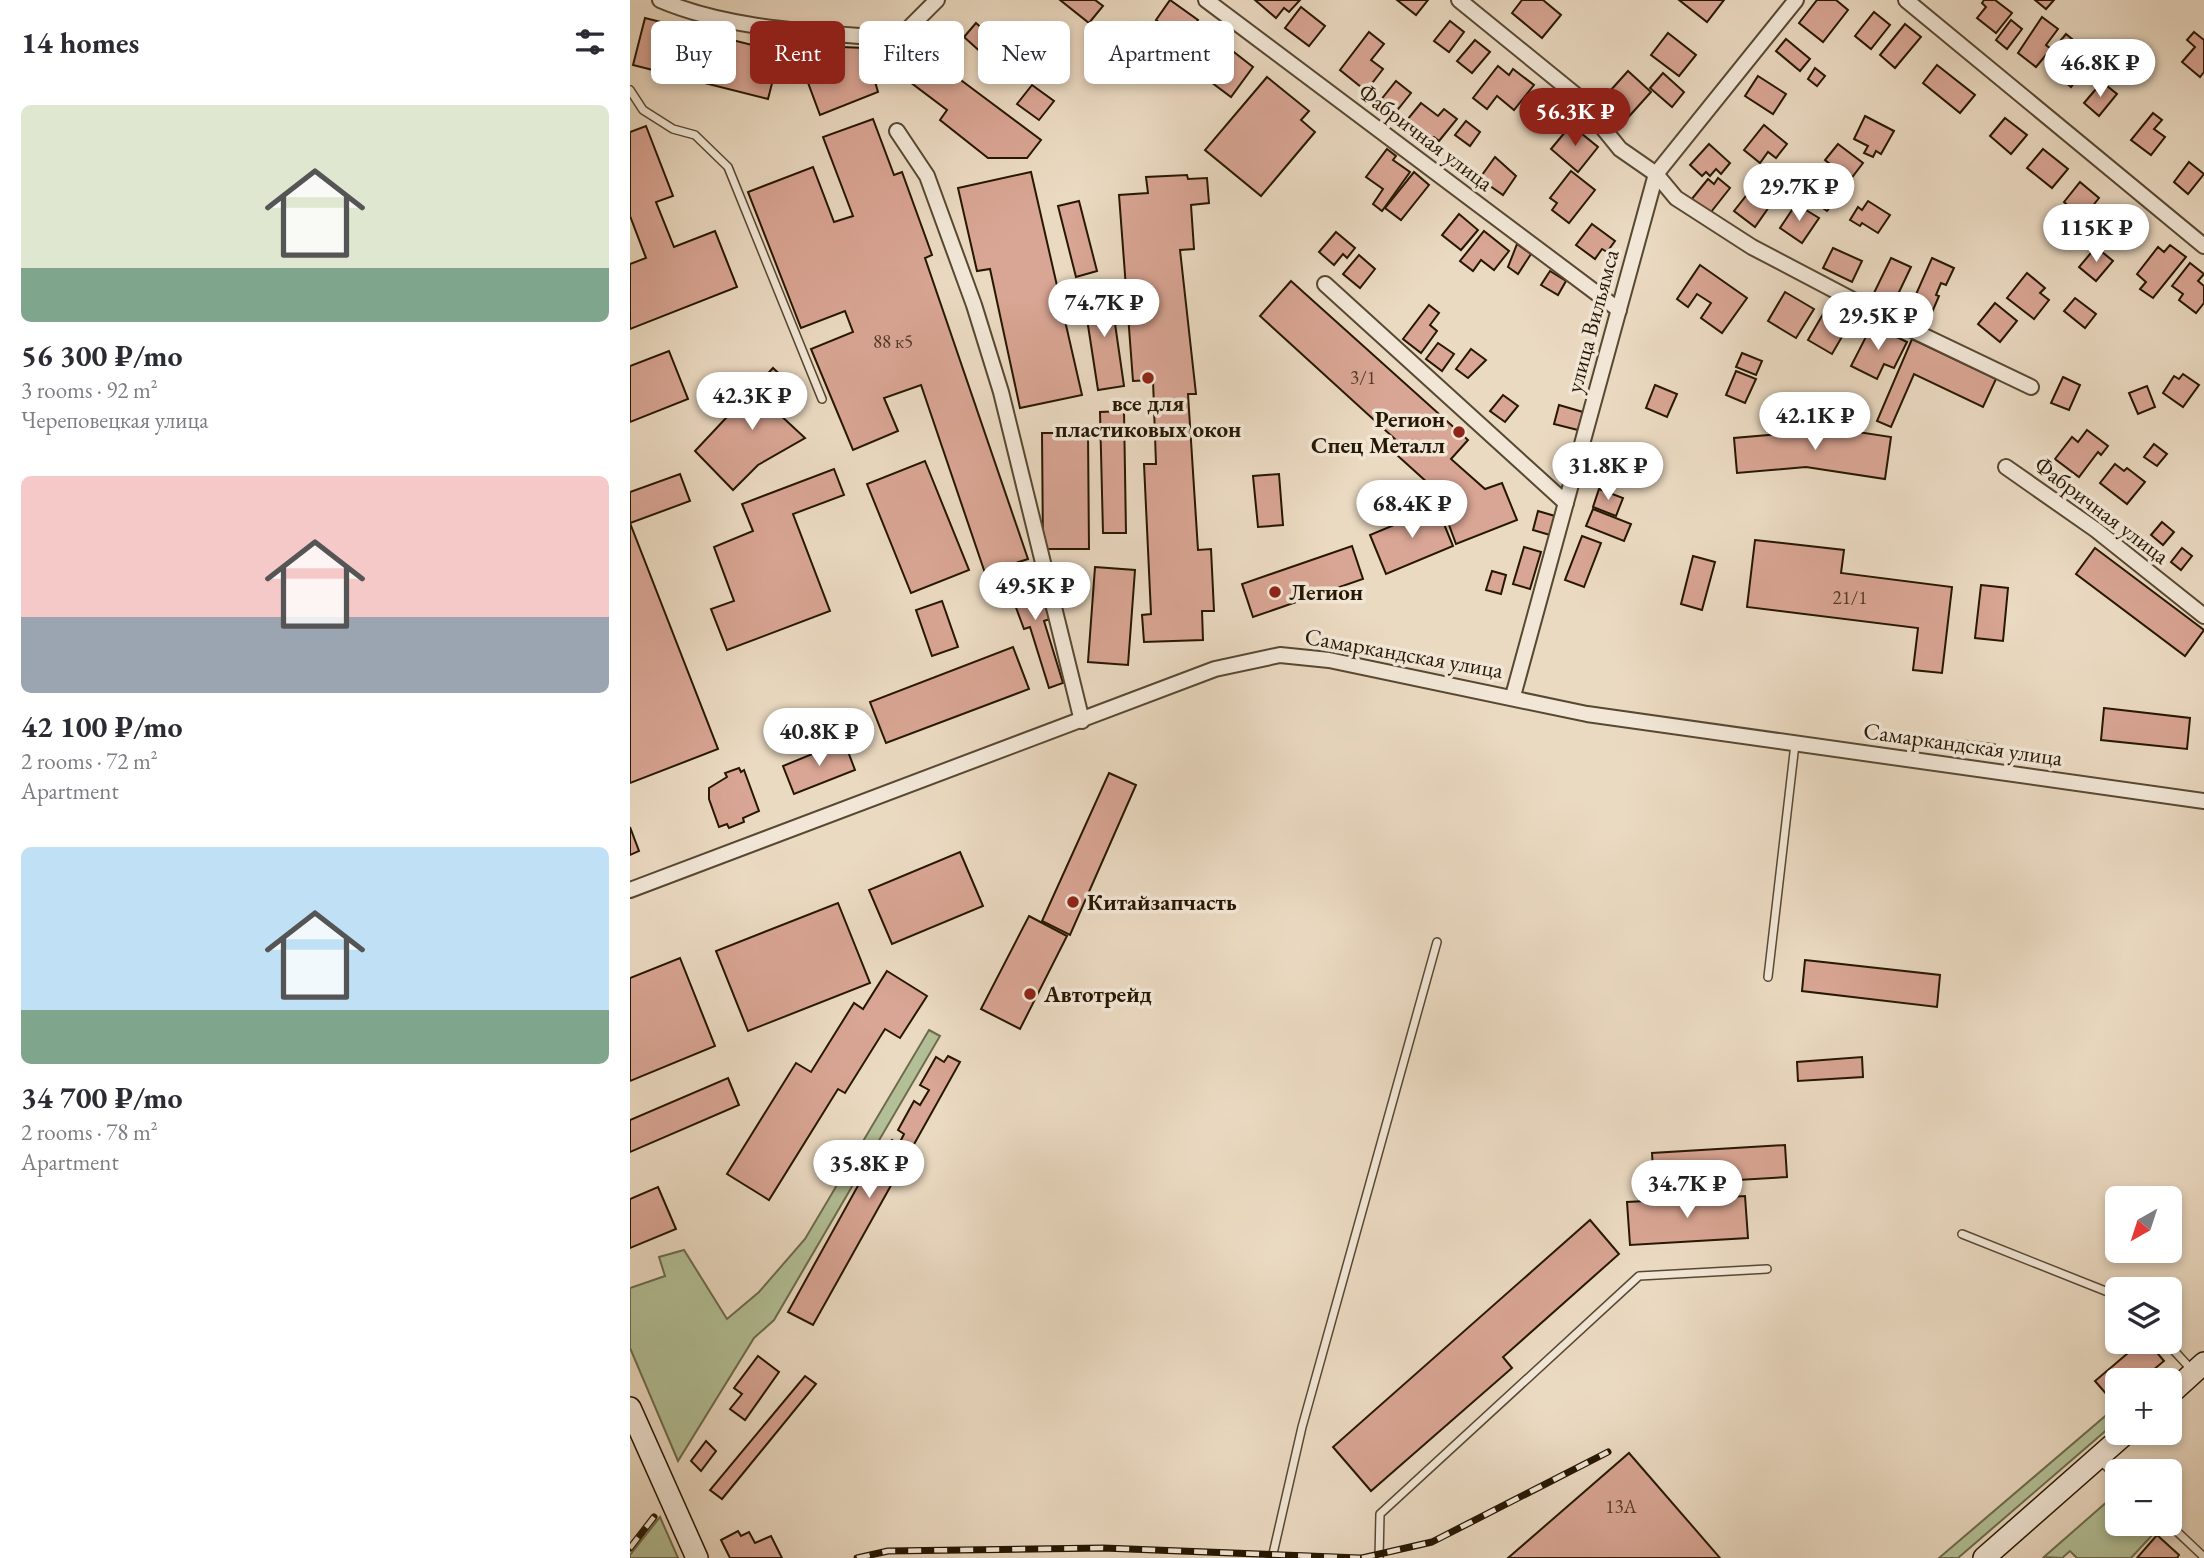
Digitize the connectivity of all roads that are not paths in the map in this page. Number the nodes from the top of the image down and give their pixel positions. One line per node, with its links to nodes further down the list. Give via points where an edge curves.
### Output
1 (660, 0): 2 (street, via 695,15 898,39)
2 (937, 0)
3 (1206, 0): 12 (street, Фабричная улица)
4 (1459, 0): 9 (street, via 1577,96 1620,149)
5 (1796, 0): 9 (street, улица Вильямса)
6 (1906, 0): 10 (street)
7 (630, 90): 14 (lane, via 643,110 673,129 695,135 729,167)
8 (897, 131): 19 (street, via 927,176 974,305 1001,392)
9 (1656, 174): 12 (street, улица Вильямса); 13 (street, via 1676,198 1752,247)
10 (2204, 246)
11 (1325, 284): 16 (street)
12 (1619, 310): 16 (street, улица Вильямса)
13 (2031, 387)
14 (822, 400)
15 (2006, 467): 17 (street, Фабричная улица, via 2096,530)
16 (1566, 503): 18 (street, улица Вильямса)
17 (2204, 616)
18 (1513, 696): 19 (street, Самаркандская улица, via 1329,660 1280,655 1215,669); 20 (street, Самаркандская улица, via 1587,714)
19 (1082, 721): 22 (street, Самаркандская улица)
20 (1795, 743): 21 (street, Самаркандская улица); 24 (lane)
21 (2204, 801)
22 (630, 890)
23 (1437, 942): 38 (lane, via 1302,1427)
24 (1768, 977)
25 (1962, 1234): 27 (lane)
26 (1767, 1269): 39 (lane, via 1639,1276 1380,1514)
27 (2105, 1291)
28 (2181, 1354): 29 (lane)
29 (2199, 1368): 30 (main road)
30 (2182, 1383)
31 (630, 1408): 37 (main road)
32 (2113, 1445): 33 (main road)
33 (2098, 1458): 34 (lane); 40 (main road)
34 (2105, 1465)
35 (2181, 1536): 36 (lane)
36 (2204, 1557)
37 (697, 1558)
38 (1272, 1558)
39 (1379, 1558)
40 (1984, 1558)

